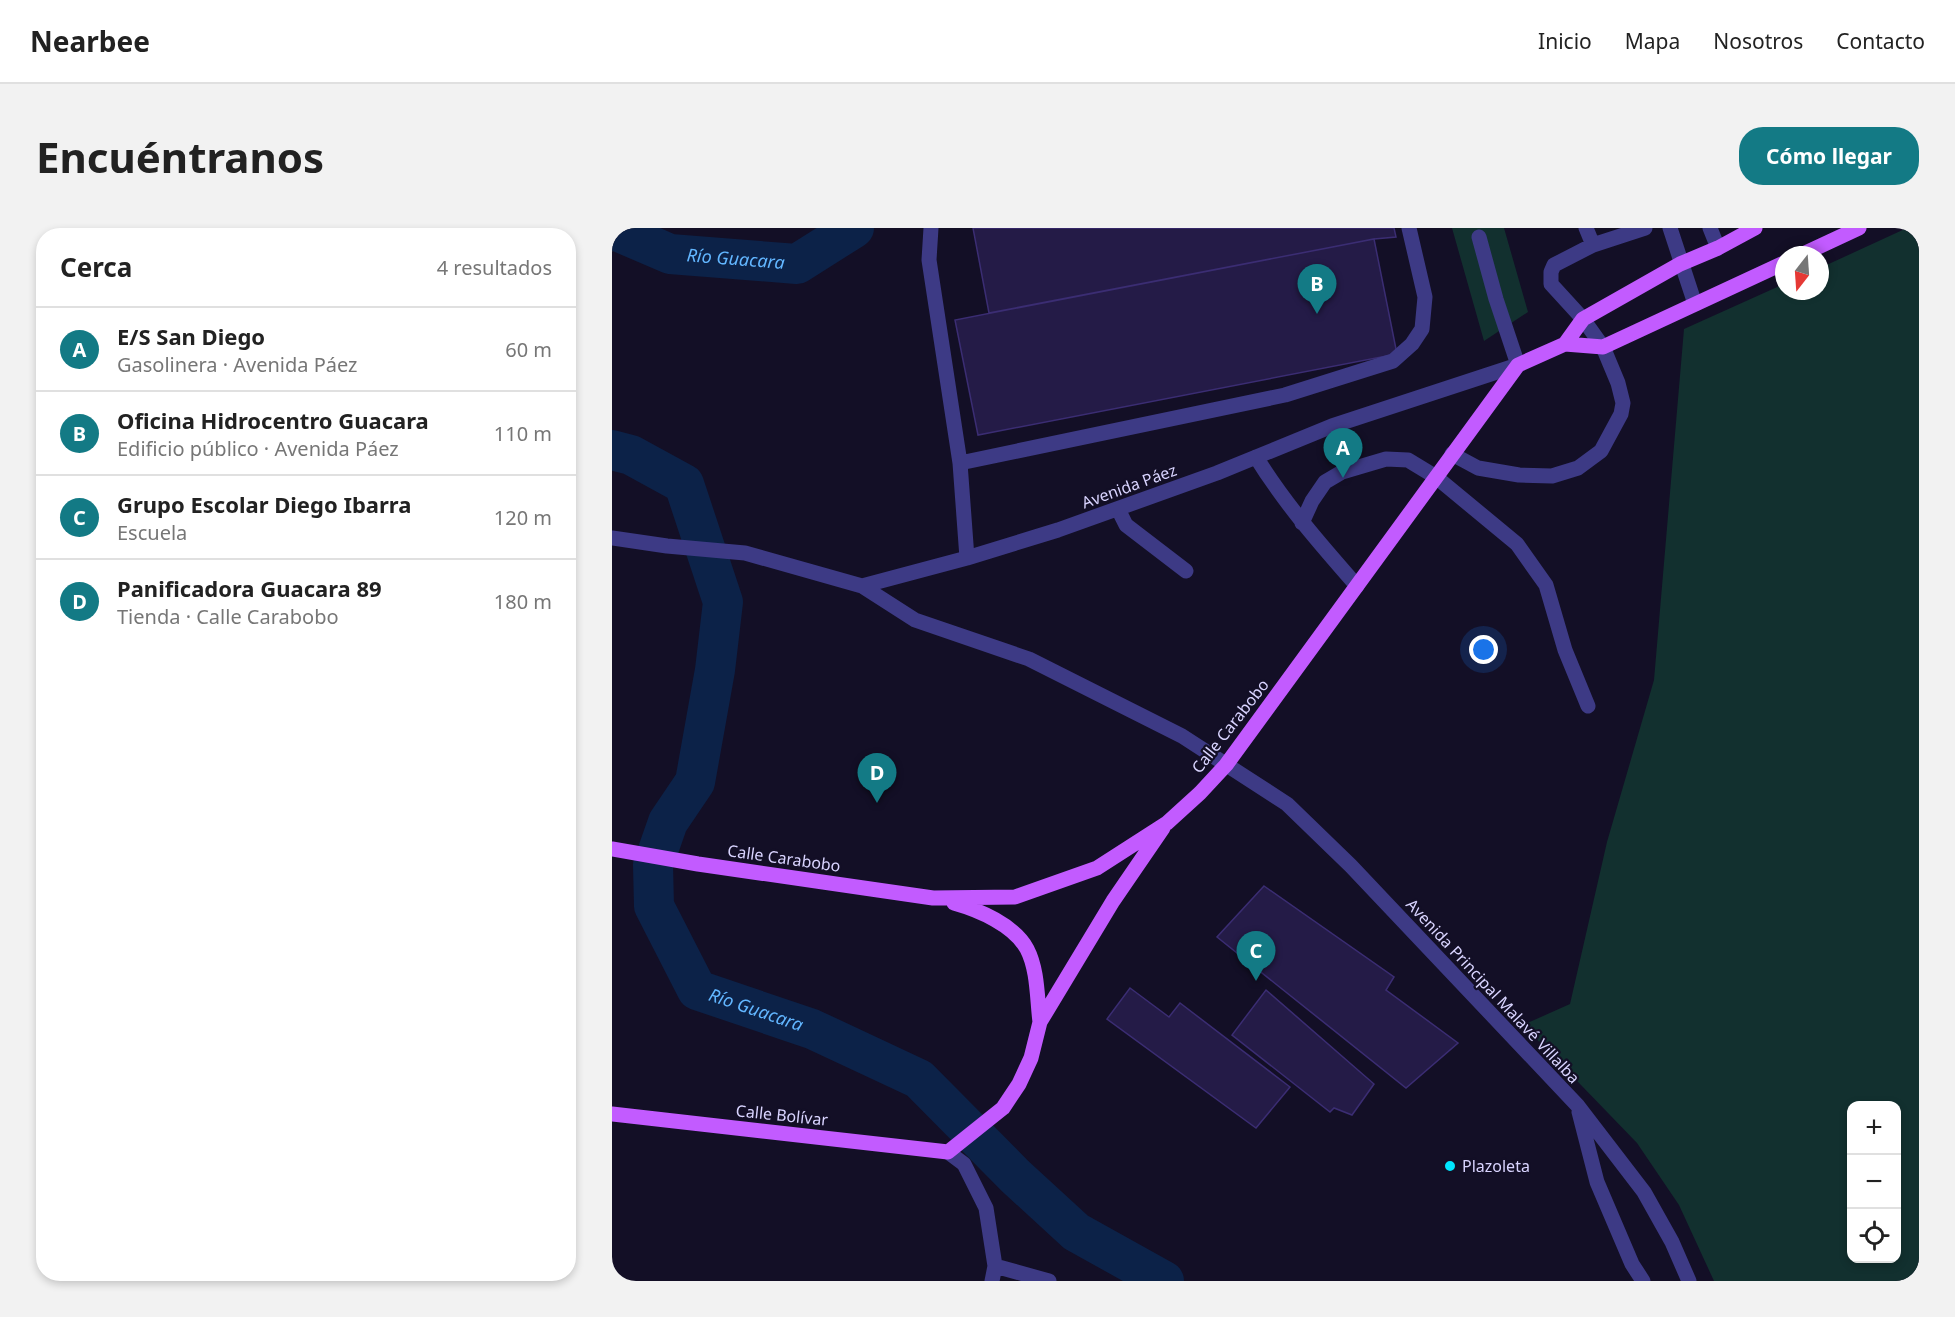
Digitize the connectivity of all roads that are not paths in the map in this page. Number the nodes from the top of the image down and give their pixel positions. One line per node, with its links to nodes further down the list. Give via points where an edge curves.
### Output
1 (931, 228): 22 (street, via 929,260)
2 (1408, 228): 22 (street, via 1425,297 1422,329 1413,344 1393,361 1285,395)
3 (1586, 228): 10 (street)
4 (1645, 228): 10 (street)
5 (1670, 228): 13 (street)
6 (1710, 228): 12 (street)
7 (1755, 228): 12 (main road)
8 (1859, 228): 11 (main road)
9 (1479, 237): 19 (street)
10 (1593, 245): 16 (street, via 1554,265 1551,272 1551,284)
11 (1820, 246)
12 (1718, 248): 13 (main road)
13 (1680, 264): 15 (street); 16 (main road)
14 (1775, 267): 15 (main road)
15 (1695, 304): 18 (main road)
16 (1583, 319): 17 (main road); 18 (street)
17 (1565, 344): 18 (main road); 19 (main road)
18 (1603, 347): 20 (street, via 1623,403 1621,414 1601,451 1578,468 1552,476 1519,475 1478,468)
19 (1518, 364): 20 (main road, Calle Carabobo); 21 (street, Avenida Páez, via 1332,426)
20 (1452, 454): 23 (main road, Calle Carabobo)
21 (1256, 457): 24 (street, Avenida Páez); 25 (street)
22 (960, 463): 27 (street)
23 (1436, 477): 25 (street, via 1408,460 1386,459 1342,472 1325,482); 30 (main road, Calle Carabobo); 31 (street, via 1517,544 1546,585 1565,650)
24 (1118, 509): 27 (street, Avenida Páez); 28 (street, via 1125,525)
25 (1302, 523): 30 (street)
26 (612, 538): 29 (street, via 746,553)
27 (967, 558): 29 (street, Avenida Páez)
28 (1186, 571)
29 (862, 586): 32 (street, Avenida Principal Malavé Villalba, via 915,620 1029,659 1182,736)
30 (1357, 586): 32 (main road, Calle Carabobo)
31 (1588, 706)
32 (1226, 765): 33 (main road, Calle Carabobo); 37 (street, Avenida Principal Malavé Villalba, via 1287,804 1351,866)
33 (1167, 823): 35 (main road, Calle Carabobo, via 1097,868 1015,897); 36 (main road, via 1113,901)
34 (618, 849): 35 (main road, Calle Carabobo)
35 (933, 898): 36 (main road, via 972,908 1004,925 1027,949 1034,971)
36 (1040, 1022): 39 (main road, via 1031,1058 1003,1108)
37 (1578, 1106): 42 (street, via 1597,1182); 43 (street, Avenida Principal Malavé Villalba, via 1644,1192)
38 (612, 1114): 39 (main road, Calle Bolívar)
39 (948, 1152): 40 (street, via 964,1164 986,1208)
40 (994, 1274): 41 (street)
41 (1049, 1281)
42 (1642, 1281)
43 (1689, 1281)

